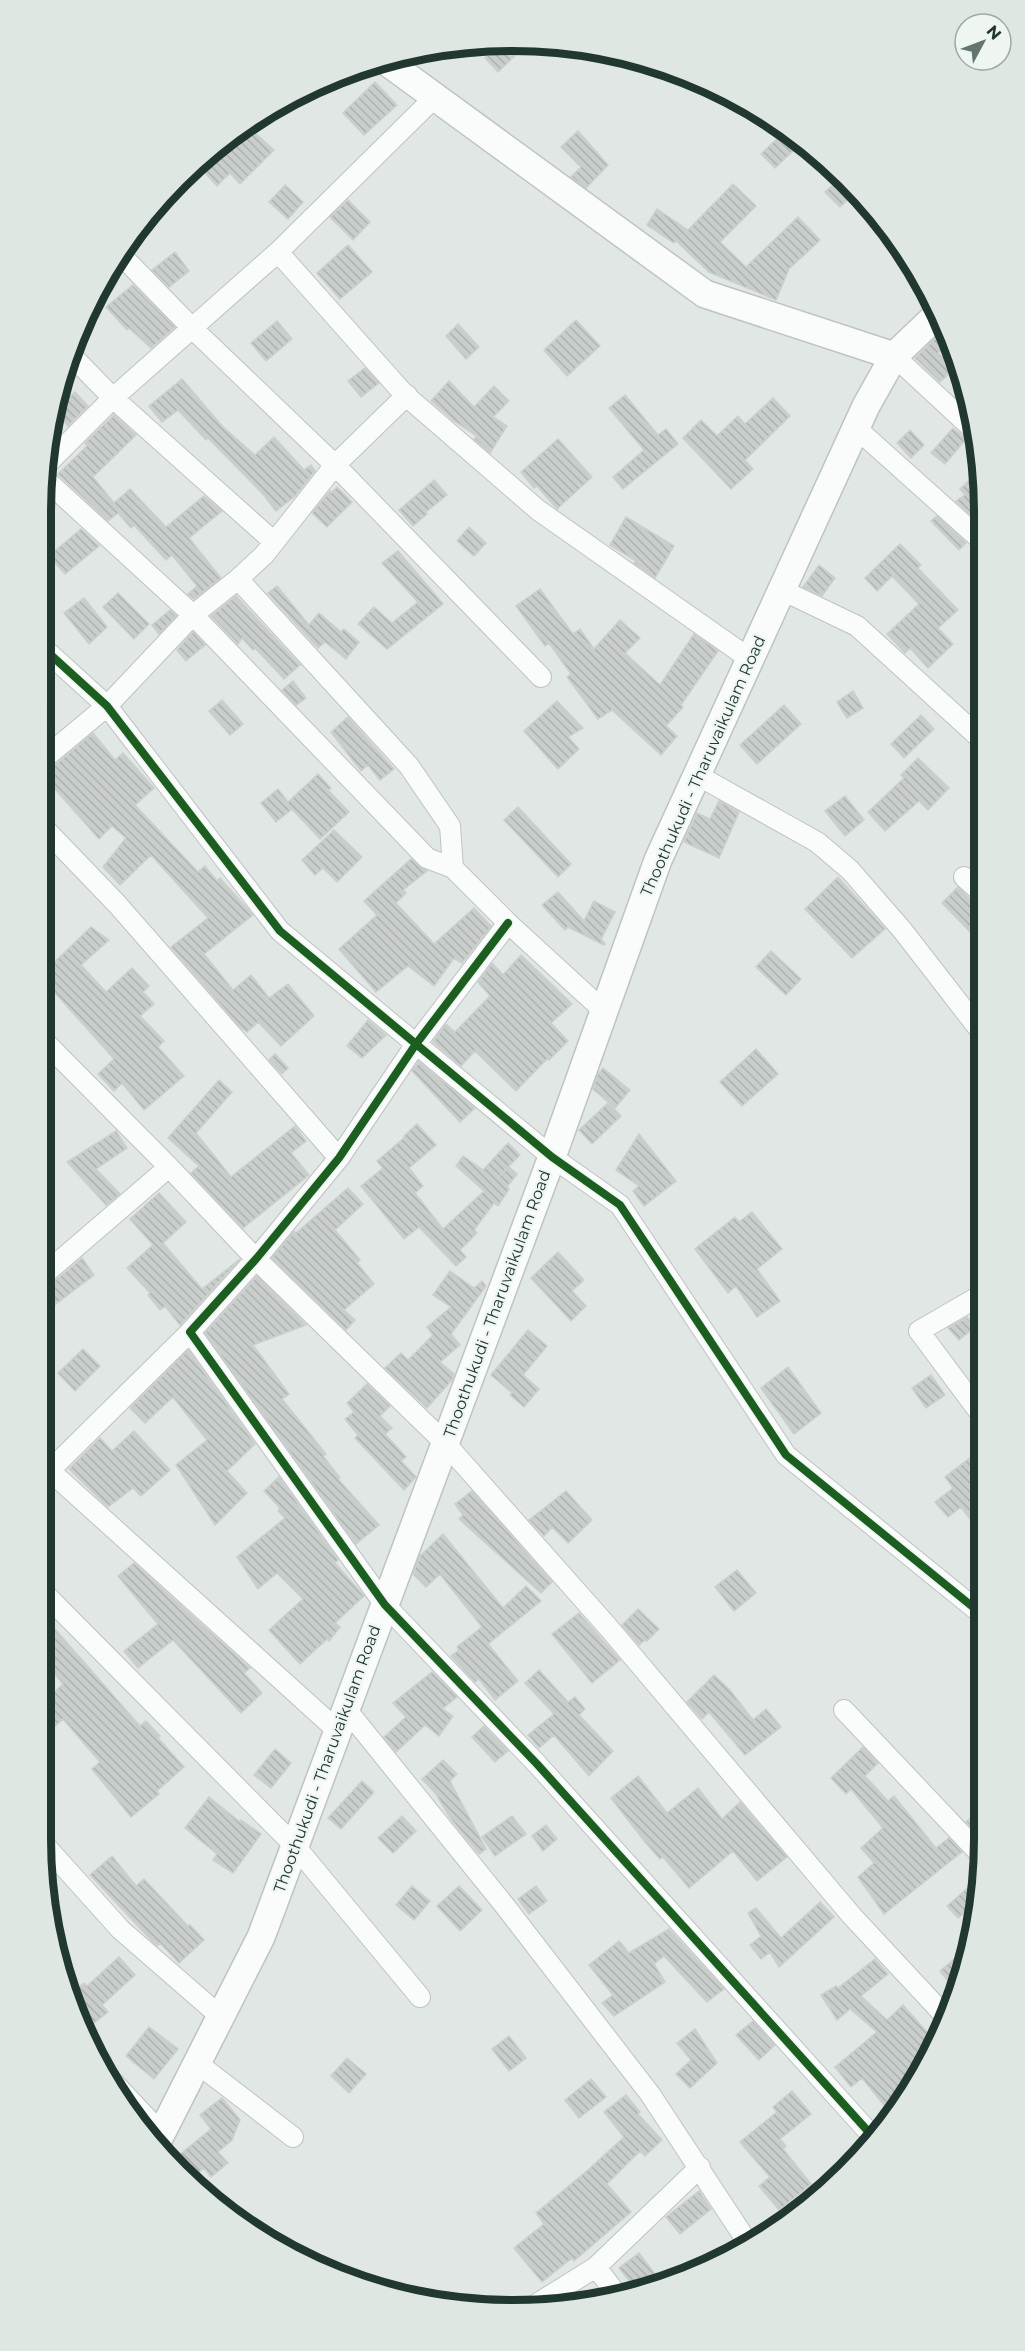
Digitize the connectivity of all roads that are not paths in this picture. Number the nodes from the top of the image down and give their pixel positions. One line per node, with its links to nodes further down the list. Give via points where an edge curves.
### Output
1 (393, 67): 2 (main road)
2 (434, 98): 3 (street); 7 (main road, via 705,294)
3 (278, 252): 6 (street); 9 (street)
4 (126, 260): 6 (street)
5 (932, 320): 7 (main road, Thoothukudi - Tharuvaikulam Road)
6 (192, 328): 10 (street); 14 (street)
7 (894, 356): 11 (street); 12 (main road, Thoothukudi - Tharuvaikulam Road)
8 (76, 361): 10 (street)
9 (407, 395): 14 (street); 22 (street, via 538,510)
10 (113, 398): 13 (street); 17 (street)
11 (965, 422)
12 (856, 428): 16 (street); 19 (main road, Thoothukudi - Tharuvaikulam Road)
13 (55, 456)
14 (335, 465): 17 (street); 23 (street)
15 (52, 485): 20 (street)
16 (974, 534)
17 (274, 542): 18 (street)
18 (238, 579): 20 (street); 29 (street, via 409,766 450,826)
19 (782, 590): 22 (main road, Thoothukudi - Tharuvaikulam Road); 25 (street, via 857,626)
20 (193, 615): 24 (street); 29 (street, via 427,858)
21 (51, 655): 24 (street)
22 (750, 658): 27 (main road, Thoothukudi - Tharuvaikulam Road)
23 (541, 677)
24 (107, 705): 26 (street); 35 (street, via 280,931)
25 (974, 733)
26 (51, 752)
27 (697, 775): 33 (main road, Thoothukudi - Tharuvaikulam Road, via 658,860); 34 (street, via 817,842 850,870)
28 (51, 836): 38 (street, via 117,904)
29 (453, 868): 32 (street)
30 (964, 877): 31 (street)
31 (974, 885)
32 (508, 923): 33 (street); 35 (street)
33 (604, 1011): 37 (main road, Thoothukudi - Tharuvaikulam Road)
34 (974, 1023)
35 (416, 1044): 37 (street); 38 (street)
36 (51, 1049): 39 (street)
37 (552, 1157): 45 (main road, Thoothukudi - Tharuvaikulam Road); 50 (street, via 620,1205 786,1455)
38 (339, 1158): 40 (street)
39 (169, 1167): 40 (street); 41 (street)
40 (256, 1259): 43 (street); 45 (street)
41 (51, 1268)
42 (974, 1299): 44 (street, via 919,1331)
43 (190, 1332): 46 (street); 49 (street)
44 (974, 1405)
45 (445, 1443): 49 (main road, Thoothukudi - Tharuvaikulam Road); 57 (street, via 608,1627 852,1916)
46 (51, 1468)
47 (51, 1479): 52 (street)
48 (51, 1601): 53 (street)
49 (385, 1605): 52 (main road, Thoothukudi - Tharuvaikulam Road); 60 (street, via 537,1764)
50 (974, 1609)
51 (844, 1710): 54 (street)
52 (342, 1720): 53 (main road, Thoothukudi - Tharuvaikulam Road); 63 (street, via 505,1906 650,2094)
53 (295, 1846): 56 (street); 58 (main road, Thoothukudi - Tharuvaikulam Road, via 261,1937)
54 (974, 1847)
55 (51, 1853): 58 (street, via 121,1930)
56 (420, 1997)
57 (941, 2011)
58 (220, 2016): 59 (main road, Thoothukudi - Tharuvaikulam Road)
59 (197, 2063): 61 (main road, Thoothukudi - Tharuvaikulam Road); 62 (street)
60 (869, 2131)
61 (160, 2136)
62 (293, 2137)
63 (700, 2167): 64 (street); 65 (street)
64 (744, 2237)
65 (596, 2267): 66 (street); 67 (street)
66 (612, 2289)
67 (545, 2299)

